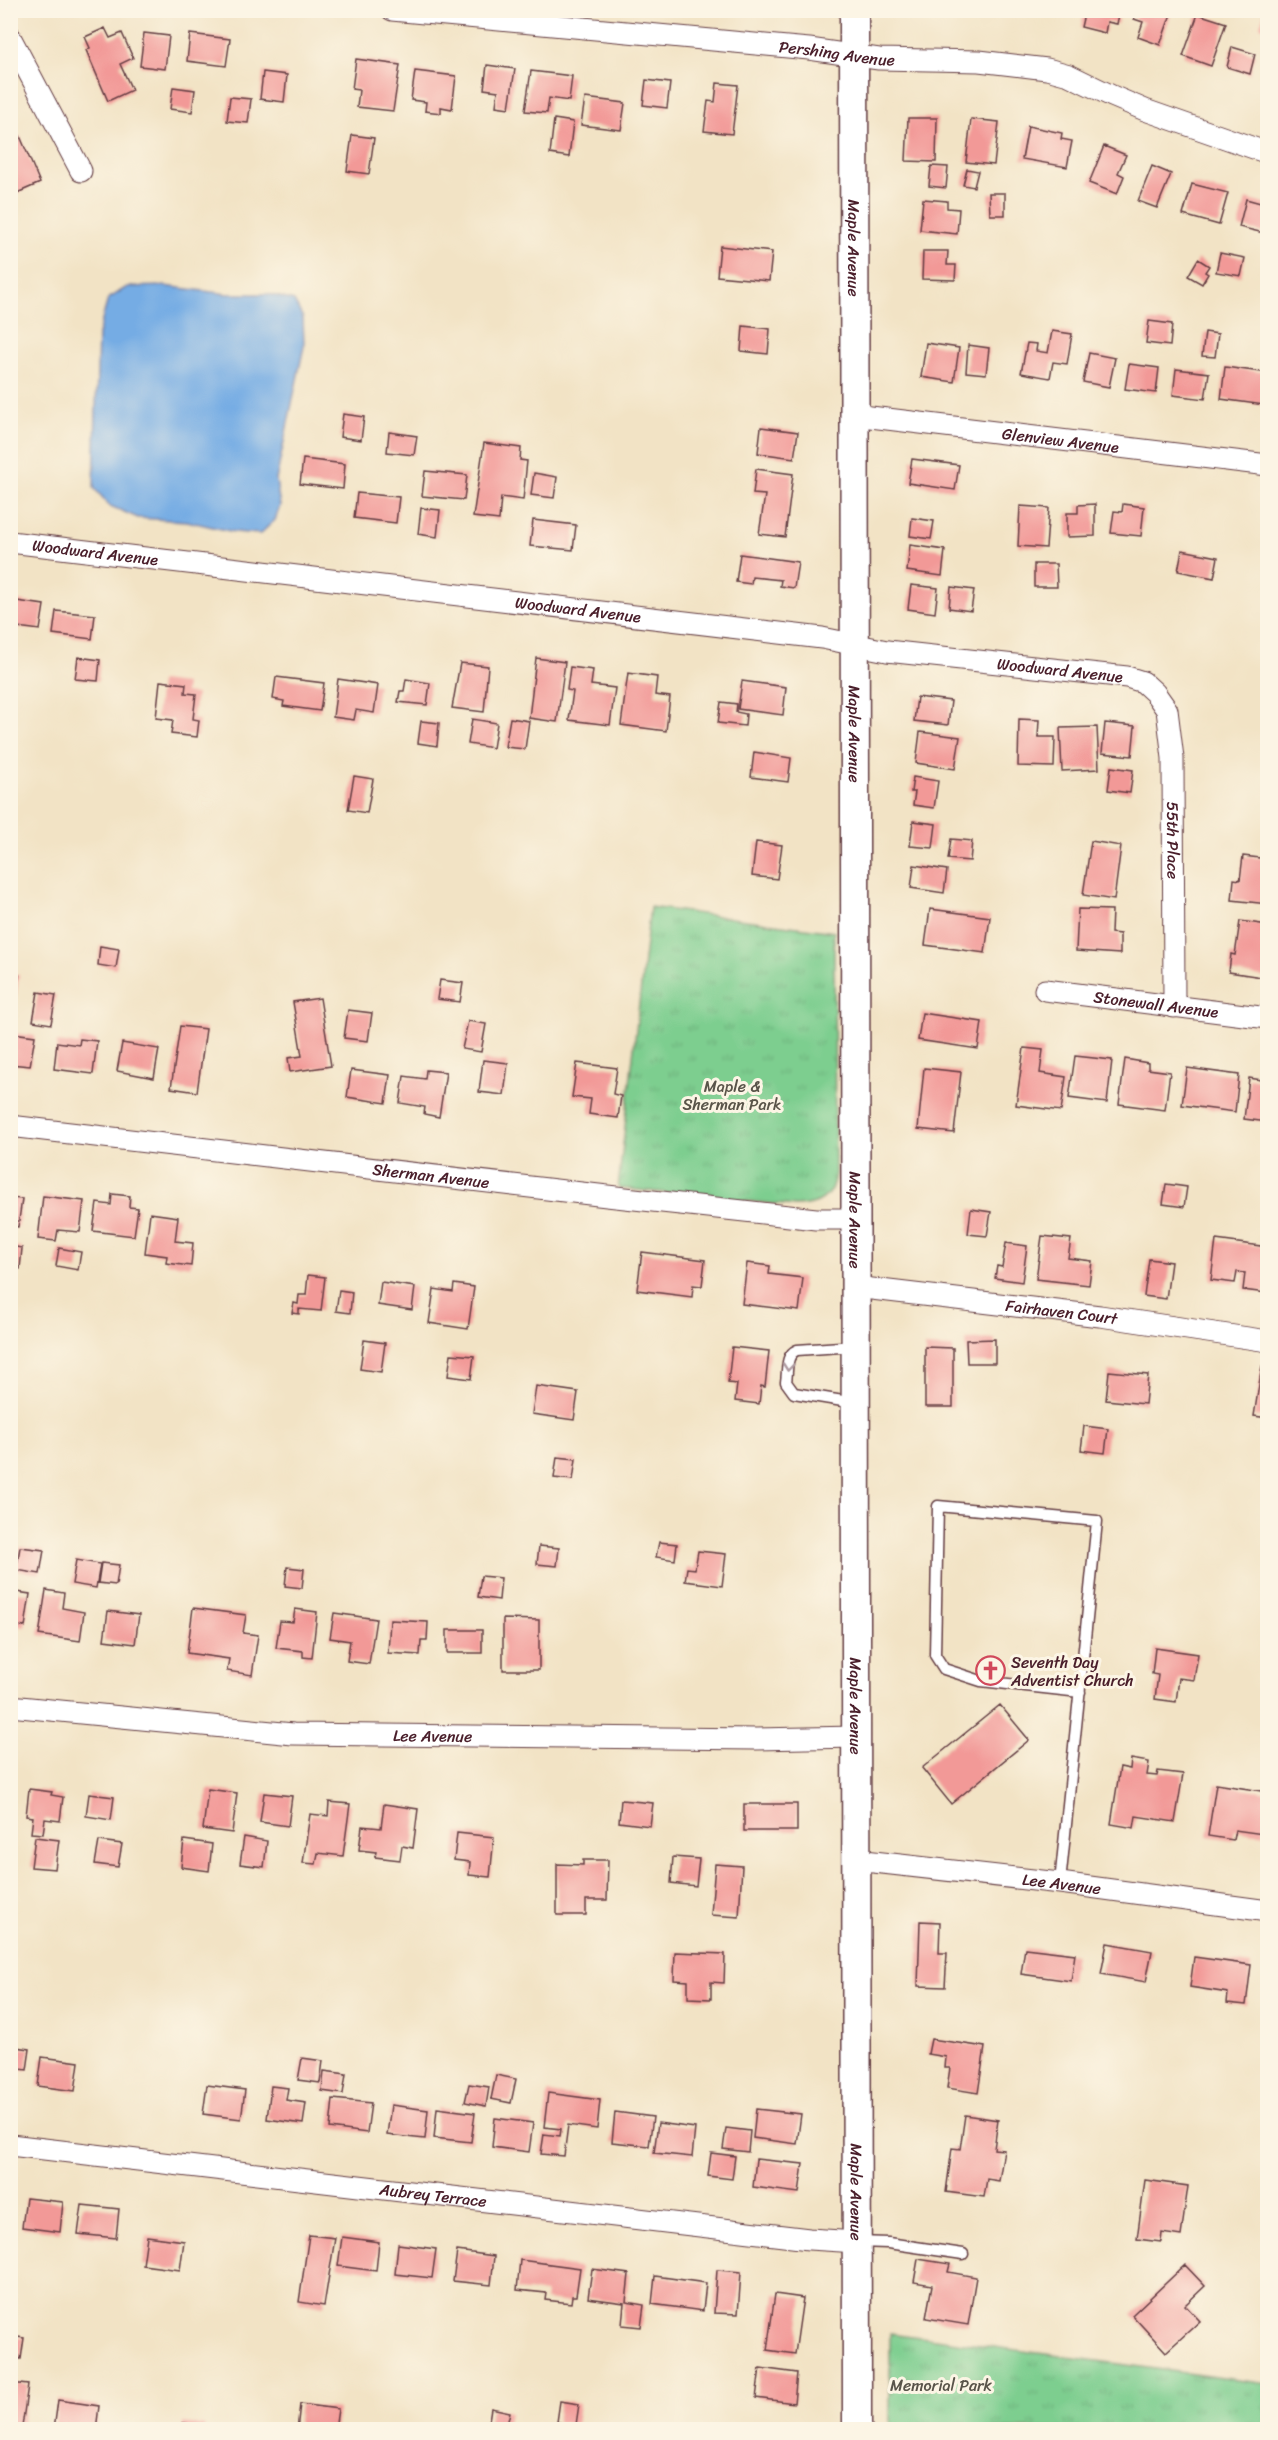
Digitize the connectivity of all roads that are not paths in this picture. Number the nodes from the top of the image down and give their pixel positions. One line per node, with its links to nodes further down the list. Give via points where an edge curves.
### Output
1 (392, 10): 4 (street, Pershing Avenue)
2 (854, 10): 4 (main road, Maple Avenue)
3 (10, 37): 6 (street)
4 (854, 56): 5 (street, Pershing Avenue, via 979,61 1047,69 1145,110); 7 (main road, Maple Avenue)
5 (1268, 153)
6 (81, 171)
7 (854, 415): 8 (street, Glenview Avenue); 10 (main road, Maple Avenue)
8 (1268, 465)
9 (10, 542): 10 (street, Woodward Avenue)
10 (854, 644): 11 (street, Woodward Avenue, via 1127,676); 16 (main road, Maple Avenue)
11 (1143, 682): 13 (street, 55th Place, via 1167,710 1173,758)
12 (1045, 990): 13 (street, Stonewall Avenue)
13 (1174, 1007): 14 (street, Stonewall Avenue)
14 (1268, 1018)
15 (10, 1126): 16 (street, Sherman Avenue, via 630,1199 816,1219)
16 (855, 1219): 17 (main road, Maple Avenue)
17 (855, 1287): 18 (street, Fairhaven Court, via 1100,1316); 19 (main road, Maple Avenue)
18 (1268, 1341)
19 (855, 1346): 20 (main road, Maple Avenue); 20 (lane, one-way to 20, via 792,1352 786,1382 794,1393)
20 (855, 1403): 23 (main road, Maple Avenue)
21 (1080, 1692): 21 (lane, via 1097,1521 938,1506 935,1655 944,1669 981,1681); 25 (lane)
22 (10, 1706): 23 (street, Lee Avenue, via 303,1735)
23 (856, 1737): 24 (main road, Maple Avenue)
24 (856, 1860): 25 (street, Lee Avenue); 28 (main road, Maple Avenue)
25 (1060, 1883): 26 (street, Lee Avenue)
26 (1268, 1911)
27 (10, 2145): 28 (street, Aubrey Terrace)
28 (857, 2242): 29 (lane); 30 (main road, Maple Avenue)
29 (963, 2254)
30 (857, 2430)

